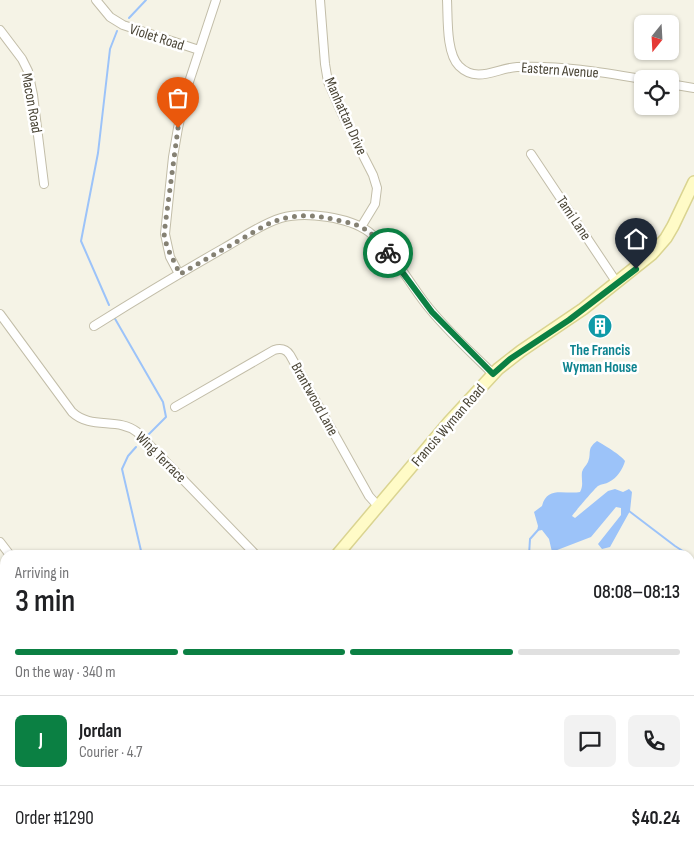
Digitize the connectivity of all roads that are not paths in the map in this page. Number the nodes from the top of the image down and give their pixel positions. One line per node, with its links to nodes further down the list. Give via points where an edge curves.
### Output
1 (96, 0): 6 (street, Violet Road, via 123,25)
2 (216, 0): 6 (street)
3 (320, 0): 13 (street, Manhattan Drive, via 328,82 376,184 375,204)
4 (447, 0): 7 (street, Eastern Avenue, via 452,56 458,65 471,73 482,75 517,67 558,67)
5 (0, 30): 12 (street, Macon Road, via 28,71)
6 (199, 50): 14 (street, via 178,128 165,222 167,247)
7 (634, 78)
8 (679, 86): 9 (street)
9 (694, 88)
10 (531, 154): 15 (street, Tami Lane)
11 (694, 182): 15 (main road, Francis Wyman Road, via 662,244)
12 (44, 184)
13 (361, 227): 14 (street, via 315,216 281,218); 18 (street, via 389,253 425,304)
14 (180, 274): 17 (street)
15 (617, 282): 18 (main road, Francis Wyman Road)
16 (0, 314): 21 (street, Wing Terrace, via 72,412 88,422 120,424 134,430)
17 (94, 326)
18 (493, 374): 20 (main road, Francis Wyman Road)
19 (175, 407): 20 (street, Brantwood Lane, via 281,348 290,355 370,498)
20 (378, 506): 22 (main road, Francis Wyman Road)
21 (251, 550)
22 (341, 550)

